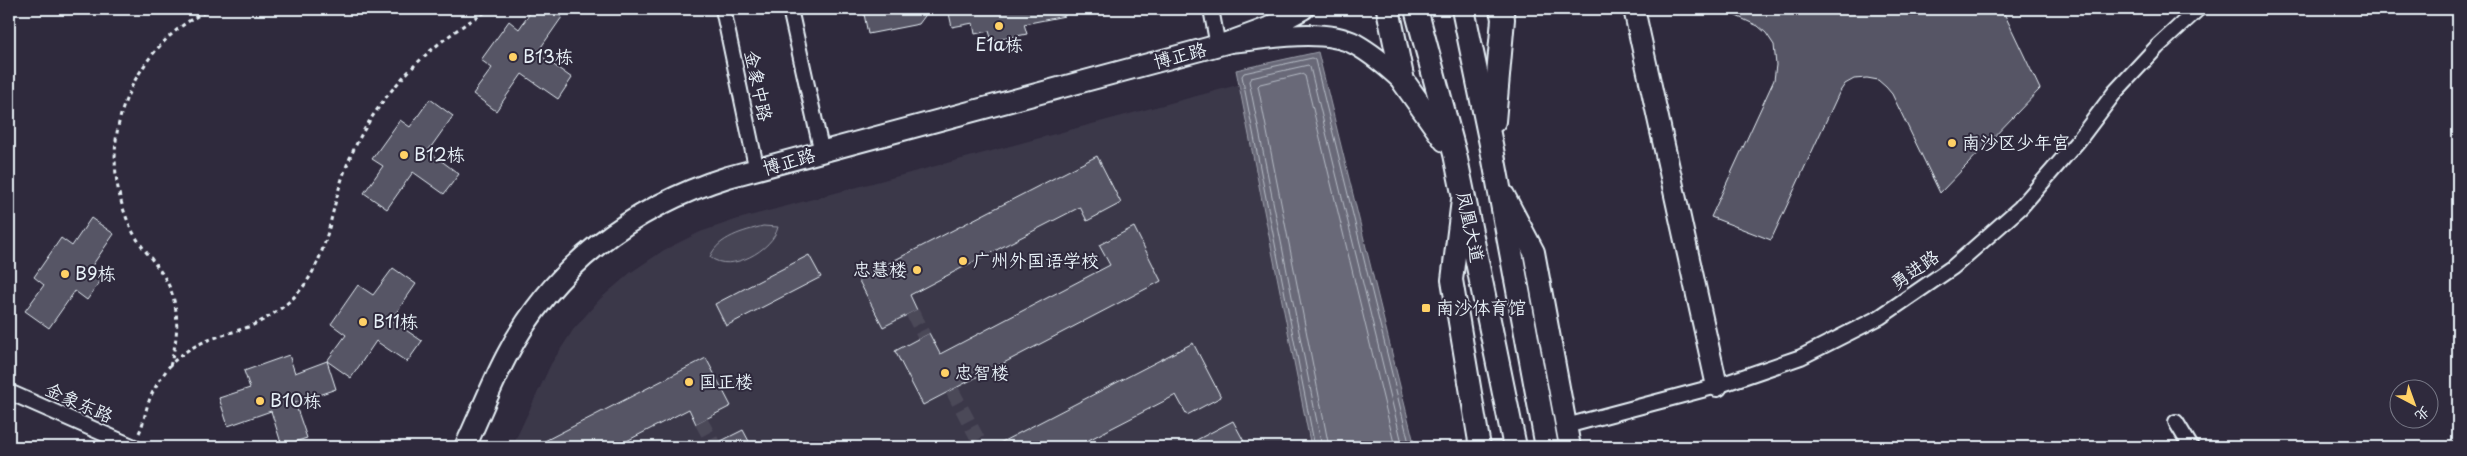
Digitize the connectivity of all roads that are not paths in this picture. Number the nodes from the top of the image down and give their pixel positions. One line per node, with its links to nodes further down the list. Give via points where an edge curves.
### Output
1 (723, 9): 16 (street, 金象中路)
2 (790, 9): 14 (street)
3 (1211, 9): 11 (street)
4 (1304, 9): 11 (street, via 1268,28)
5 (1388, 9): 12 (main road)
6 (1416, 9): 15 (main road, 凤凰大道)
7 (1463, 9): 13 (main road, 凤凰大道)
8 (1501, 9): 13 (main road, via 1503,19)
9 (1634, 9): 19 (street)
10 (2198, 9): 19 (street, 勇进路, via 2157,46 2115,92 2020,208 1953,266 1880,316 1801,357)
11 (1224, 44): 12 (street, via 1318,35 1353,43 1379,59); 14 (street, 博正路)
12 (1403, 81): 15 (main road)
13 (1492, 144): 17 (main road, 凤凰大道)
14 (822, 153): 16 (street, 博正路)
15 (1455, 154): 18 (main road, 凤凰大道)
16 (757, 171): 24 (street, 博正路, via 706,184 670,198 618,228 574,265 542,300 520,332)
17 (1499, 187): 22 (street, via 1534,252); 27 (main road, 凤凰大道)
18 (1463, 193): 25 (street, via 1452,280); 26 (main road, 凤凰大道)
19 (1717, 386): 22 (street, 勇进路)
20 (9, 392): 23 (street, 金象东路)
21 (2176, 422): 29 (street)
22 (1566, 426): 28 (street)
23 (133, 447)
24 (466, 447)
25 (1480, 447)
26 (1515, 447)
27 (1546, 447)
28 (1570, 447)
29 (2191, 447)

